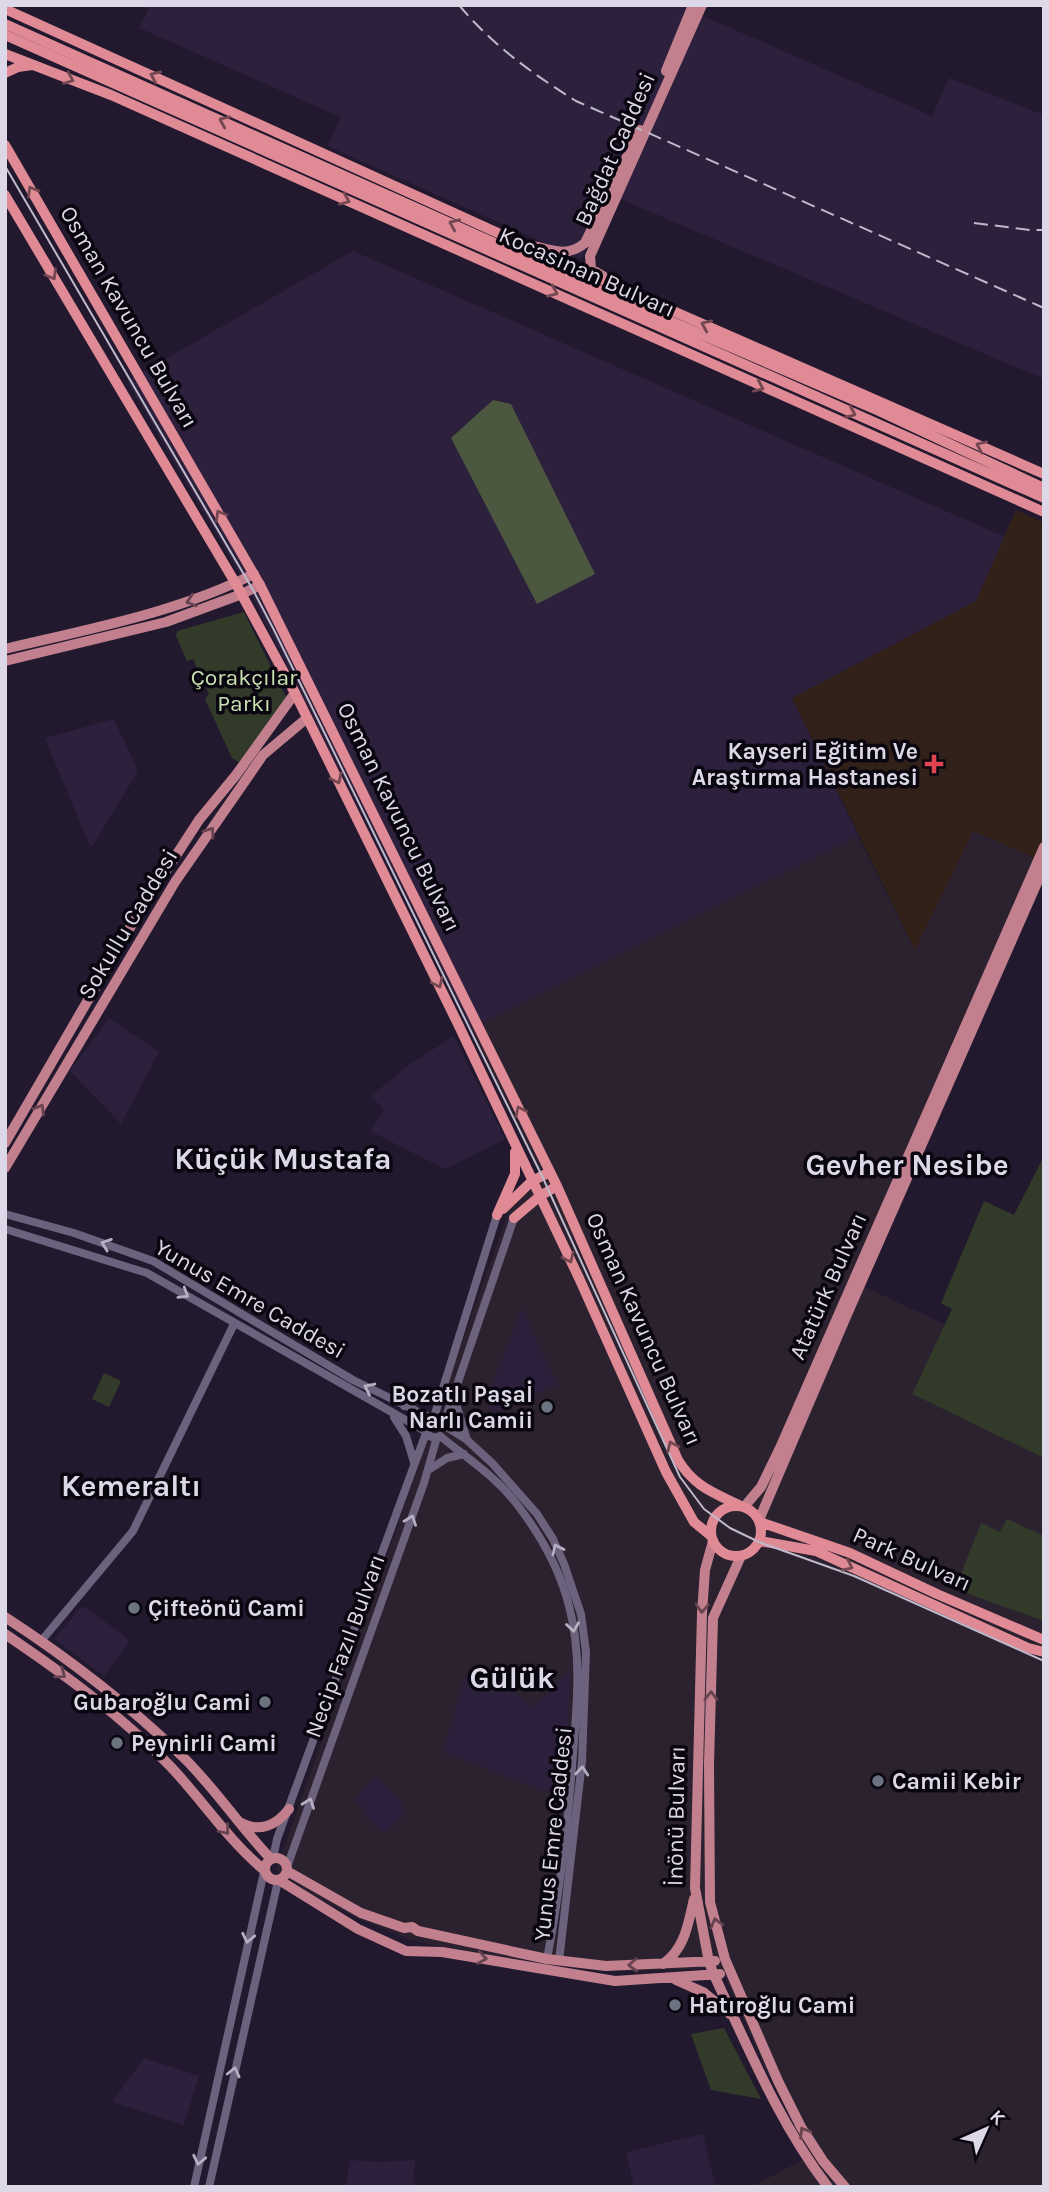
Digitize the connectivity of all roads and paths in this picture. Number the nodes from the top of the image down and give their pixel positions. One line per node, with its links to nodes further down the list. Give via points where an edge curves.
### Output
1 (693, 5): 18 (main road, Bağdat Caddesi, via 652,106 588,239 562,253)
2 (702, 5): 19 (main road, Bağdat Caddesi, via 590,256 593,271)
3 (5, 9): 4 (highway)
4 (34, 23): 8 (highway, via 24,22 5,39); 13 (highway, one-way to 4)
5 (5, 24): 11 (highway)
6 (5, 35): 11 (highway)
7 (5, 54): 8 (highway)
8 (19, 59): 9 (highway)
9 (37, 65): 10 (highway); 16 (highway, one-way to 16)
10 (5, 73)
11 (198, 115): 12 (highway, Kocasinan Bulvarı, one-way to 11); 15 (highway, Kocasinan Bulvarı)
12 (264, 139): 13 (highway); 20 (highway, Kocasinan Bulvarı, one-way to 12, via 879,411)
13 (306, 144): 18 (highway)
14 (5, 145): 25 (highway, Osman Kavuncu Bulvarı, one-way to 14)
15 (256, 148): 16 (highway); 20 (highway, Kocasinan Bulvarı, one-way to 20)
16 (311, 185): 24 (highway, one-way to 24)
17 (5, 195): 27 (highway, Osman Kavuncu Bulvarı, one-way to 27)
18 (523, 244): 19 (highway)
19 (629, 292): 21 (highway, one-way to 19)
20 (962, 456): 22 (highway); 23 (highway)
21 (1044, 474)
22 (1044, 488)
23 (1044, 498)
24 (1044, 512)
25 (254, 574): 26 (highway, Osman Kavuncu Bulvarı); 27 (main road)
26 (260, 585): 27 (main road); 37 (highway, Osman Kavuncu Bulvarı, one-way to 26)
27 (239, 589): 28 (main road, one-way to 28); 29 (main road, via 166,622); 30 (highway, Osman Kavuncu Bulvarı)
28 (5, 649)
29 (5, 661)
30 (295, 693): 31 (highway, Osman Kavuncu Bulvarı); 34 (main road, Sokullu Caddesi, via 199,820 153,891)
31 (307, 718): 35 (highway, Osman Kavuncu Bulvarı, one-way to 35); 36 (main road, Sokullu Caddesi, one-way to 31, via 175,882 263,755)
32 (1044, 847): 58 (main road, Atatürk Bulvarı, via 780,1448 761,1488)
33 (1044, 867): 59 (main road, Atatürk Bulvarı)
34 (5, 1143)
35 (515, 1144): 38 (highway, Osman Kavuncu Bulvarı); 42 (highway, via 515,1174)
36 (5, 1168)
37 (550, 1172): 38 (highway); 39 (highway, Osman Kavuncu Bulvarı)
38 (532, 1181): 40 (highway, Osman Kavuncu Bulvarı); 42 (highway)
39 (557, 1186): 40 (highway); 58 (highway, Osman Kavuncu Bulvarı, one-way to 39, via 697,1485 678,1460)
40 (540, 1196): 43 (highway); 60 (highway, Osman Kavuncu Bulvarı, one-way to 60, via 666,1472 694,1522)
41 (5, 1214): 48 (street, Yunus Emre Caddesi, one-way to 41, via 153,1261)
42 (497, 1215): 46 (street)
43 (513, 1218): 47 (street)
44 (5, 1229): 45 (street, Yunus Emre Caddesi, one-way to 45, via 147,1273)
45 (234, 1324): 49 (street, Yunus Emre Caddesi); 65 (street, via 133,1531)
46 (440, 1391): 48 (street); 50 (street)
47 (454, 1397): 51 (street); 54 (street)
48 (404, 1406): 50 (street, Yunus Emre Caddesi)
49 (392, 1414): 52 (street, Yunus Emre Caddesi); 56 (street, via 406,1436)
50 (432, 1417): 51 (street); 52 (street, via 425,1424)
51 (445, 1424): 53 (street); 54 (street, Yunus Emre Caddesi)
52 (426, 1432): 53 (street); 56 (street, Necip Fazıl Bulvarı)
53 (439, 1436): 55 (street, Yunus Emre Caddesi); 57 (street, Necip Fazıl Bulvarı)
54 (467, 1440): 80 (street, Yunus Emre Caddesi, one-way to 54, via 582,1762 584,1627 569,1577 543,1522)
55 (464, 1454): 57 (street, via 442,1460); 78 (street, Yunus Emre Caddesi, one-way to 78, via 503,1487 532,1525 554,1565 572,1616 576,1723 565,1850)
56 (415, 1464): 68 (street, Necip Fazıl Bulvarı)
57 (428, 1471): 72 (street, Necip Fazıl Bulvarı, one-way to 57)
58 (741, 1506): 59 (highway); 60 (highway, via 719,1512 713,1521)
59 (760, 1521): 61 (highway); 66 (highway, Park Bulvarı, via 850,1553)
60 (712, 1539): 62 (highway, via 724,1553); 73 (main road, İnönü Bulvarı, one-way to 73, via 702,1612)
61 (760, 1541): 62 (highway); 67 (highway, Park Bulvarı, one-way to 67, via 816,1551)
62 (741, 1556): 79 (main road, İnönü Bulvarı, one-way to 62, via 710,1902 712,1638 713,1618)
63 (5, 1617): 65 (main road)
64 (5, 1634): 71 (main road, one-way to 71, via 125,1721)
65 (42, 1640): 69 (main road, via 185,1759)
66 (1044, 1640)
67 (1044, 1652)
68 (289, 1809): 69 (main road, via 263,1828); 70 (street, Necip Fazıl Bulvarı)
69 (237, 1821): 70 (main road)
70 (272, 1858): 71 (main road); 72 (main road, via 284,1861)
71 (264, 1871): 72 (main road, via 268,1878); 87 (street, one-way to 87)
72 (283, 1875): 74 (main road, via 360,1913); 76 (main road, via 358,1929); 88 (street, Necip Fazıl Bulvarı, one-way to 72)
73 (695, 1893): 81 (main road, İnönü Bulvarı); 82 (main road, via 684,1941)
74 (404, 1928): 75 (main road); 76 (main road, via 397,1936)
75 (418, 1931): 77 (main road, via 421,1942); 78 (main road)
76 (400, 1947): 77 (main road)
77 (414, 1951): 85 (main road, one-way to 85, via 615,1980)
78 (547, 1959): 80 (main road)
79 (725, 1959): 81 (main road); 83 (main road, İnönü Bulvarı)
80 (559, 1961): 82 (main road, one-way to 80, via 606,1966)
81 (709, 1962): 82 (main road); 84 (main road, İnönü Bulvarı)
82 (663, 1964)
83 (730, 1972): 84 (main road); 90 (main road, İnönü Bulvarı, one-way to 83, via 801,2127)
84 (714, 1975): 85 (main road); 86 (main road, İnönü Bulvarı)
85 (669, 1978): 86 (main road, via 704,1992)
86 (736, 2022): 89 (main road, İnönü Bulvarı, via 778,2108)
87 (194, 2187)
88 (209, 2187)
89 (828, 2187)
90 (845, 2187)

